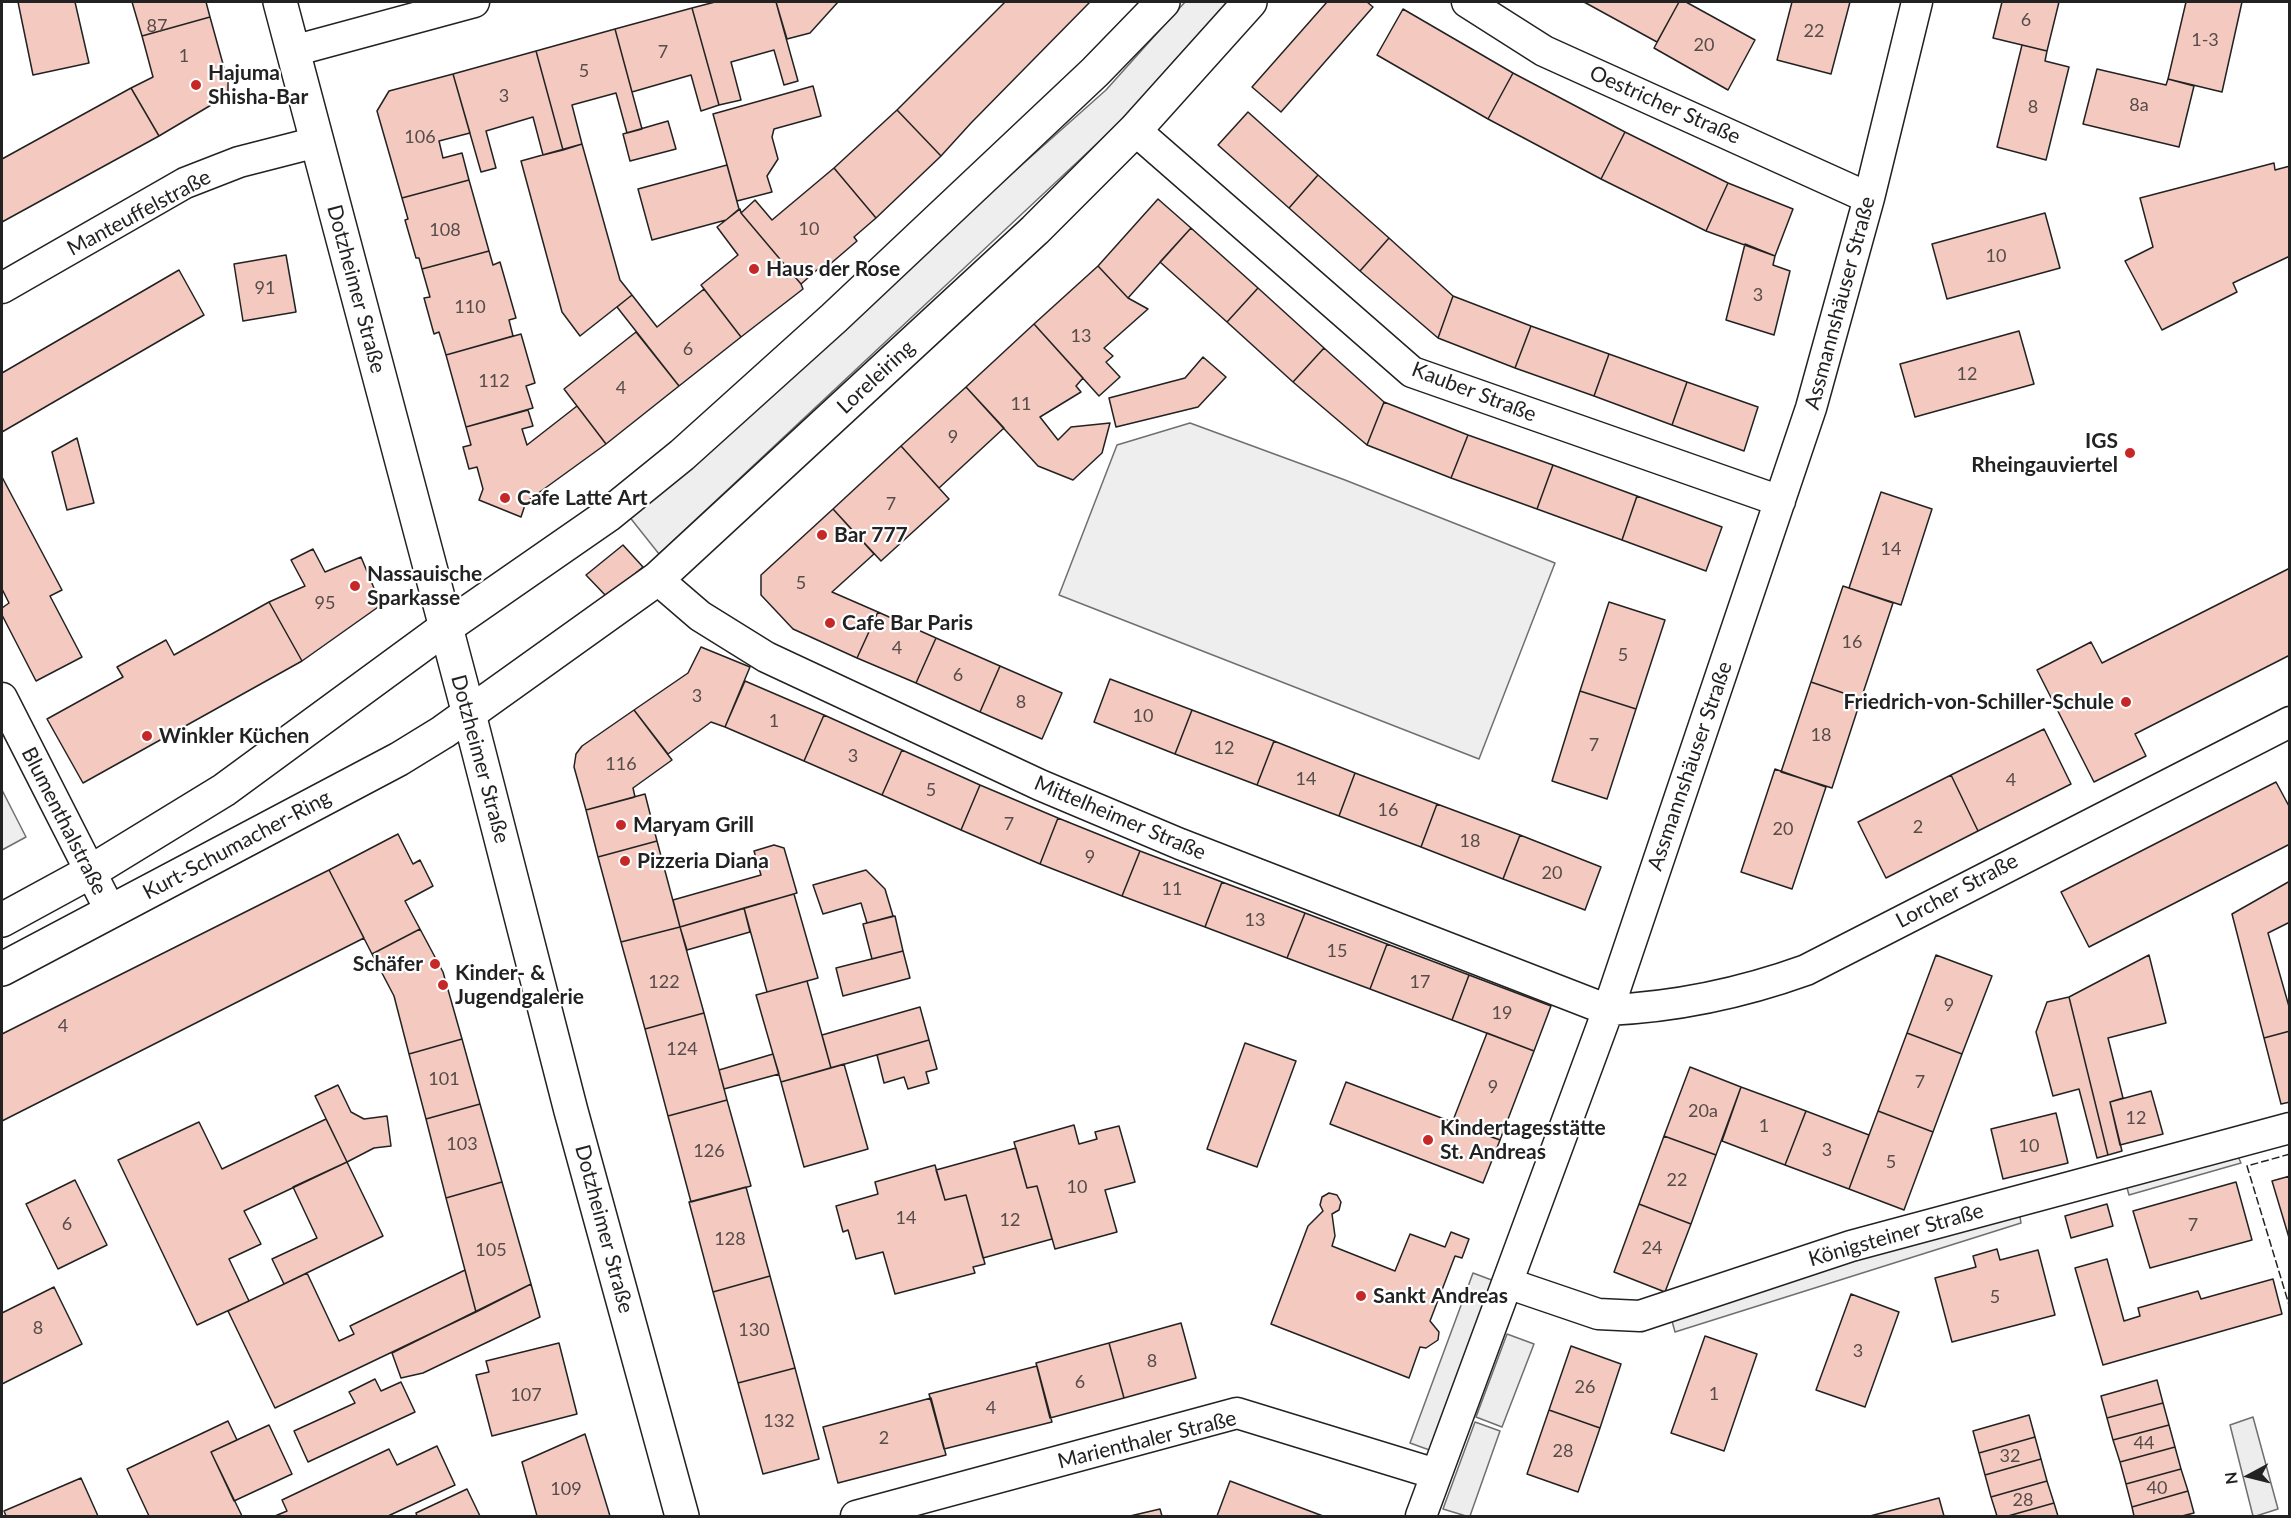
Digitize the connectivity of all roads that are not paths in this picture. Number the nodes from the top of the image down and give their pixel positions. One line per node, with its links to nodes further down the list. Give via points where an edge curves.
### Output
1 (280, 2): 7 (main road, Dotzheimer Straße)
2 (474, 2): 7 (street)
3 (1163, 2): 14 (main road, via 1095,72 834,318 682,455 608,515)
4 (1250, 2): 8 (main road, Loreleiring)
5 (1467, 2): 10 (street, Oestricher Straße, via 1544,51)
6 (1917, 2): 10 (street, Assmannshäuser Straße)
7 (293, 51): 9 (main road, Dotzheimer Straße)
8 (1135, 130): 12 (street, Kauber Straße, via 1412,372); 13 (main road, Loreleiring, via 1035,230)
9 (317, 142): 11 (street, Manteuffelstraße, via 239,162 185,183); 14 (main road, Dotzheimer Straße)
10 (1869, 198): 12 (street, Assmannshäuser Straße, via 1811,408)
11 (2, 288)
12 (1780, 501): 22 (street, Assmannshäuser Straße)
13 (657, 579): 16 (main road, Loreleiring); 22 (street, Mittelheimer Straße, via 700,616 766,657 1040,786)
14 (445, 628): 16 (main road, Dotzheimer Straße); 18 (main road, via 224,790)
15 (2, 698): 18 (street, Blumenthalstraße)
16 (469, 714): 19 (main road, Kurt-Schumacher-Ring, via 399,759); 26 (main road, Dotzheimer Straße, via 577,1133)
17 (2289, 722): 22 (street, Lorcher Straße, via 1806,970 1724,995 1642,1009)
18 (90, 872): 19 (street, Blumenthalstraße); 20 (main road)
19 (111, 912): 21 (main road, Kurt-Schumacher-Ring)
20 (2, 920)
21 (2, 969)
22 (1608, 1010): 24 (street, Assmannshäuser Straße)
23 (2289, 1128): 24 (street, Königsteiner Straße, via 1851,1246 1640,1316 1598,1314)
24 (1507, 1283): 25 (street, Assmannshäuser Straße)
25 (1436, 1473): 27 (street, Marienthaler Straße, via 1238,1413); 28 (street, Assmannshäuser Straße)
26 (682, 1516)
27 (856, 1516)
28 (1420, 1516)

